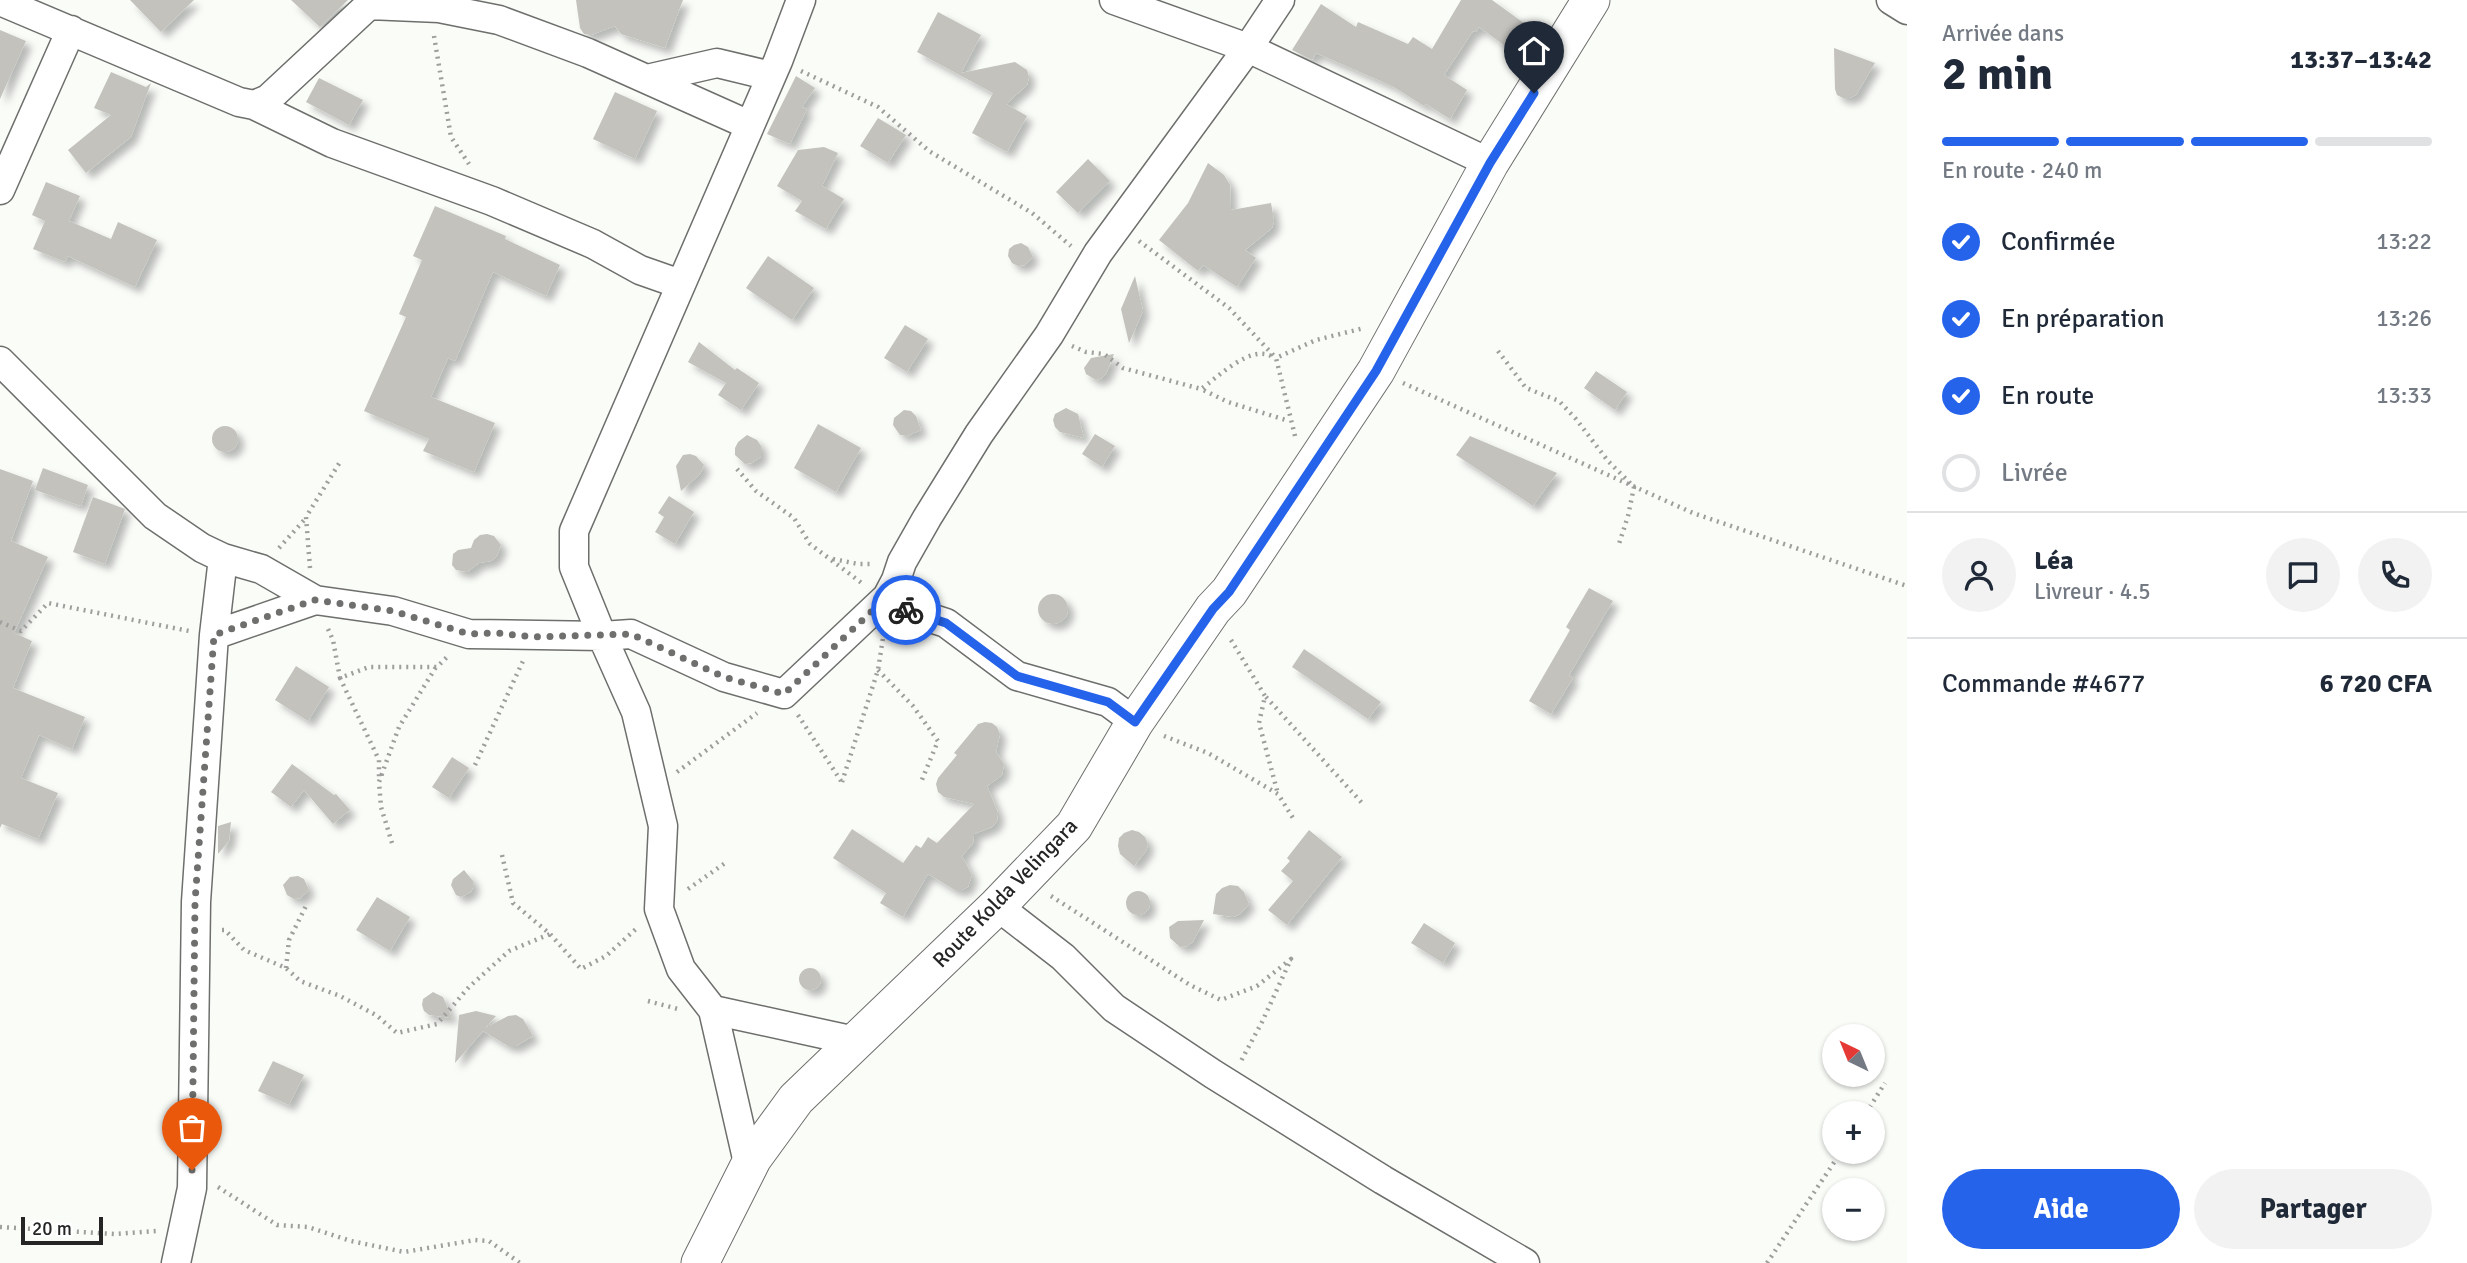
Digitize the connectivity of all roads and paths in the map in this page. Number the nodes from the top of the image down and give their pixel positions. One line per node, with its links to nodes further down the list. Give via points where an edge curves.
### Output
1 (801, 0): 13 (street)
2 (1114, 0): 12 (street)
3 (1280, 0): 12 (street)
4 (1591, 0): 17 (main road, Route Kolda Velingara)
5 (1891, 0): 10 (street)
6 (0, 1): 8 (street)
7 (371, 3): 9 (street); 15 (street, via 268,99)
8 (33, 6): 11 (street)
9 (430, 8): 14 (street, via 499,20); 19 (path, via 451,137)
10 (1907, 10)
11 (71, 30): 15 (street); 18 (street)
12 (1248, 48): 17 (street); 20 (street)
13 (774, 68): 14 (street, via 717,63); 16 (street); 21 (path, via 878,107 929,151 1032,213 1074,248)
14 (647, 79): 16 (street)
15 (254, 105): 19 (street, via 332,143)
16 (749, 125): 22 (street)
17 (1490, 163): 23 (main road, Route Kolda Velingara)
18 (0, 190)
19 (492, 201): 22 (street)
20 (1118, 226): 21 (street); 26 (path, via 1229,308)
21 (1098, 253): 24 (street)
22 (680, 284): 46 (street, via 574,531 574,567)
23 (1396, 332): 26 (path, via 1360,328); 28 (main road, Route Kolda Velingara)
24 (1049, 335): 29 (path, via 1086,352 1104,354 1124,368); 38 (street, via 979,434)
25 (1498, 351): 33 (path, via 1525,388 1559,401)
26 (1276, 358): 29 (path, via 1251,353); 30 (path)
27 (0, 361): 36 (street, via 155,516)
28 (1376, 371): 32 (main road, Route Kolda Velingara); 33 (path)
29 (1200, 389): 30 (path)
30 (1289, 421): 32 (path)
31 (737, 469): 37 (path, via 756,491 794,519 810,544)
32 (1308, 474): 43 (main road, Route Kolda Velingara)
33 (1634, 487): 35 (path); 40 (path, via 1693,513)
34 (306, 517): 39 (path)
35 (1619, 544)
36 (223, 558): 39 (street); 45 (street)
37 (828, 558): 38 (path, via 858,564); 41 (path)
38 (902, 562): 41 (street)
39 (261, 569): 42 (street)
40 (1907, 586)
41 (887, 597): 48 (path); 50 (street); 52 (street, via 903,609 946,623 1017,676 1108,702)
42 (315, 600): 45 (street); 46 (street, via 393,611 469,634)
43 (1213, 609): 51 (path); 52 (main road, Route Kolda Velingara)
44 (0, 622): 45 (path, via 22,631 48,603)
45 (214, 635): 66 (street)
46 (602, 636): 50 (street, via 631,634 724,677); 65 (street, via 636,712 663,826)
47 (437, 667): 54 (path, via 398,727)
48 (878, 670): 50 (path, via 842,782); 55 (path, via 938,741)
49 (340, 678): 54 (path, via 379,760)
50 (784, 694): 53 (path)
51 (1265, 696): 56 (path, via 1259,723); 57 (path)
52 (1135, 722): 56 (path, via 1208,753); 62 (main road, Route Kolda Velingara, via 1074,827)
53 (675, 774)
54 (379, 782): 59 (path)
55 (921, 782)
56 (1278, 794): 58 (path)
57 (1362, 803)
58 (1293, 818)
59 (392, 843)
60 (502, 855): 67 (path, via 513,902)
61 (728, 861): 65 (path)
62 (1023, 879): 64 (main road, Route Kolda Velingara); 71 (path, via 1221,1000 1256,986 1292,959 1243,1059)
63 (307, 904): 68 (path, via 289,940)
64 (997, 906): 70 (main road, Route Kolda Velingara); 71 (street, via 1063,957 1114,1008)
65 (659, 909): 67 (path, via 606,956 581,969); 69 (street, via 681,969)
66 (195, 932): 68 (path, via 225,930 244,950); 74 (street)
67 (550, 934): 68 (path, via 509,951 469,986 437,1024 397,1033 376,1015 300,981)
68 (286, 968)
69 (713, 1010): 70 (street); 73 (street)
70 (855, 1041): 73 (main road, Route Kolda Velingara, via 796,1099)
71 (1213, 1074): 80 (street)
72 (1833, 1164): 81 (path)
73 (748, 1167): 79 (main road, Route Kolda Velingara)
74 (192, 1170): 76 (street); 78 (path, via 276,1226 308,1227 404,1252 489,1241)
75 (0, 1227): 76 (path, via 114,1234)
76 (182, 1230): 77 (street)
77 (176, 1263)
78 (520, 1263)
79 (700, 1263)
80 (1525, 1263)
81 (1767, 1263)

